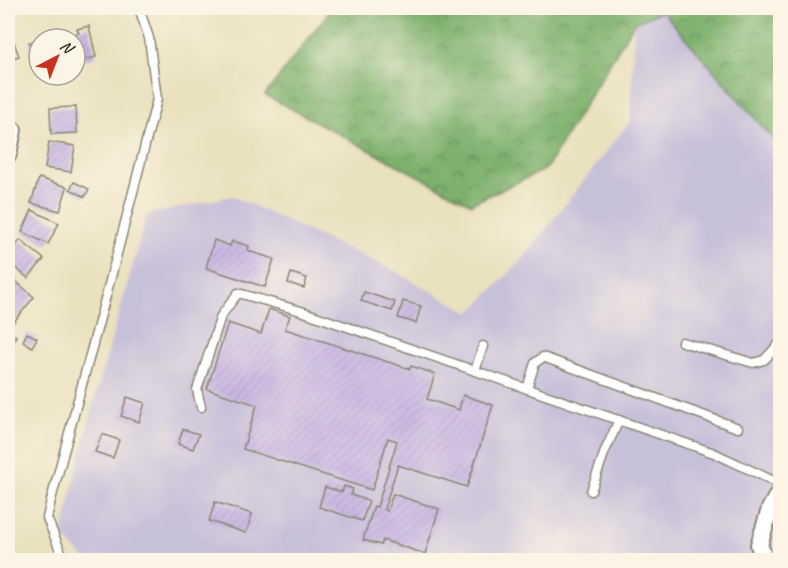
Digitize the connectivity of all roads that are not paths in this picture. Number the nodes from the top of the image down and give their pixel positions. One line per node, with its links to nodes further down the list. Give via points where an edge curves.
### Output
1 (139, 8): 15 (lane, via 149,38 157,99 47,518)
2 (13, 130): 3 (street)
3 (8, 154)
4 (682, 342): 5 (lane, via 753,363 764,360)
5 (780, 344)
6 (483, 346): 7 (lane)
7 (475, 371): 8 (lane); 9 (lane, via 238,293 221,315 197,390)
8 (527, 389): 10 (lane); 11 (lane, via 535,363 543,357)
9 (201, 407)
10 (619, 420): 12 (lane, via 714,453); 13 (lane)
11 (738, 428)
12 (780, 484)
13 (591, 491)
14 (780, 491): 16 (street, via 759,545)
15 (64, 561)
16 (765, 561)

